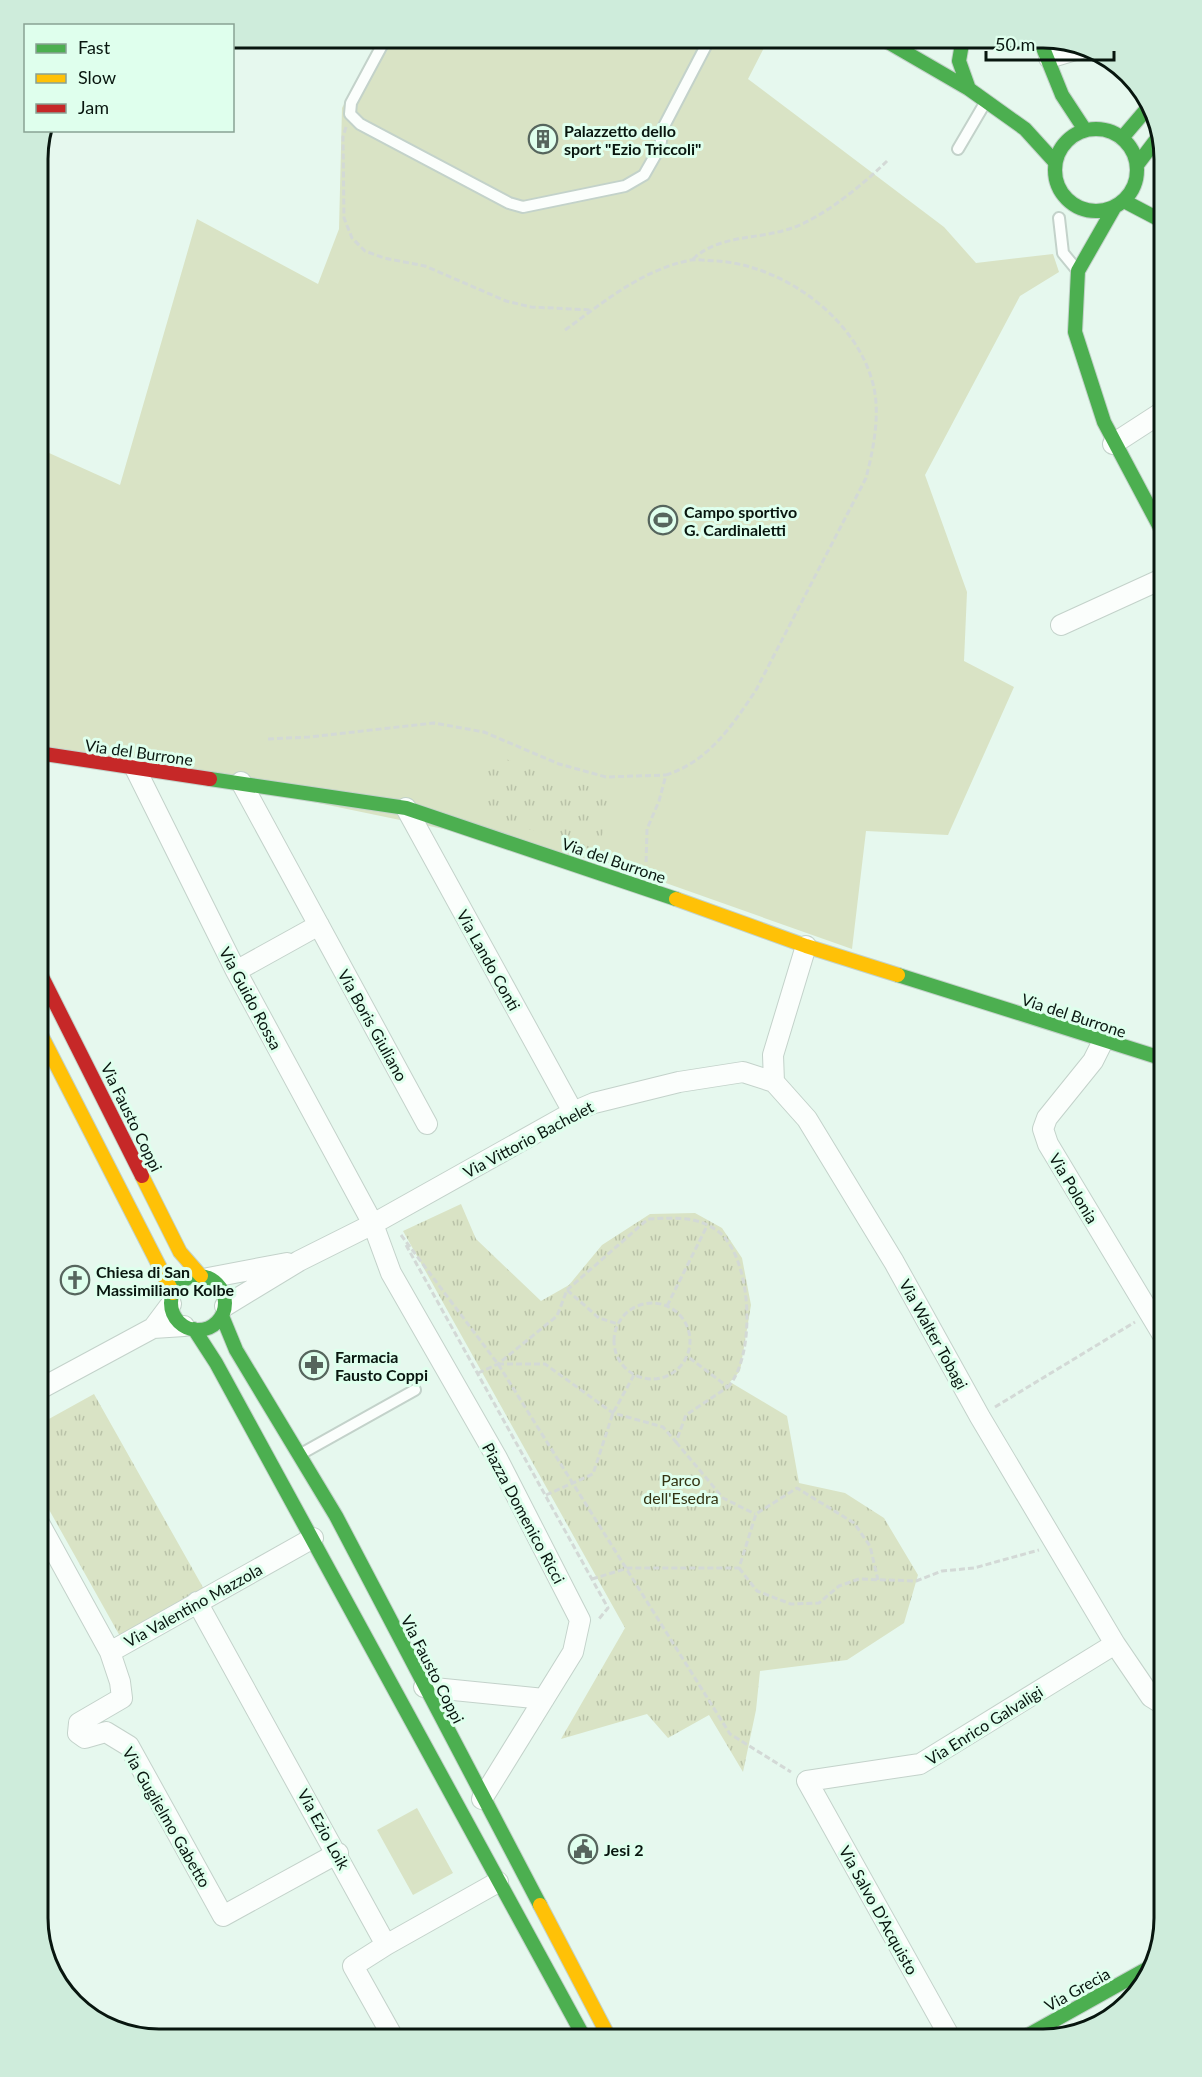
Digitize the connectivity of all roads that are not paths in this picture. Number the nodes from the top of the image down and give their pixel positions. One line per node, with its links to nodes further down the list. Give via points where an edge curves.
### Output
1 (381, 48): 2 (lane, via 351,103 350,114 360,124 523,207 625,186 644,174)
2 (705, 48)
3 (898, 48): 8 (street)
4 (961, 48): 8 (street, via 958,61)
5 (1044, 48): 7 (street)
6 (1070, 52): 7 (street)
7 (1049, 58): 11 (street, via 1062,95)
8 (969, 89): 9 (street)
9 (986, 103): 14 (lane); 15 (street, via 1026,129)
10 (1144, 112): 12 (street)
11 (1085, 130): 12 (street, via 1111,132); 15 (street, via 1066,142)
12 (1122, 138): 16 (street, via 1130,146)
13 (1153, 146): 16 (street)
14 (958, 149)
15 (1055, 162): 18 (street, via 1055,176 1066,200 1089,211)
16 (1137, 172): 17 (street); 18 (street)
17 (1154, 196)
18 (1119, 204): 20 (street); 21 (street)
19 (1059, 218): 21 (lane, via 1063,253)
20 (1154, 218)
21 (1078, 271): 23 (street, via 1075,332)
22 (1154, 417): 23 (street)
23 (1113, 444): 24 (street)
24 (1154, 517)
25 (1154, 583): 26 (street)
26 (1061, 625)
27 (48, 755): 28 (street, Via del Burrone)
28 (135, 768): 29 (street, Via del Burrone); 33 (street, Via Guido Rossa)
29 (241, 782): 30 (street, Via del Burrone); 31 (street, Via Boris Giuliano)
30 (406, 808): 32 (street, Via del Burrone); 39 (street, Via Lando Conti)
31 (319, 925): 33 (street); 40 (street, Via Boris Giuliano)
32 (806, 946): 35 (street, Via del Burrone); 38 (street, via 773,1055)
33 (236, 971): 41 (street, Via Guido Rossa)
34 (48, 989): 43 (street, Via Fausto Coppi, via 180,1252)
35 (1103, 1041): 37 (street, Via del Burrone); 46 (street, Via Polonia, via 1043,1129 1048,1144)
36 (48, 1049): 44 (street)
37 (1154, 1056)
38 (774, 1082): 39 (street, Via Vittorio Bachelet, via 743,1072 679,1082); 55 (street, Via Walter Tobagi, via 807,1119 894,1262 980,1417)
39 (573, 1112): 41 (street, Via Vittorio Bachelet)
40 (427, 1124)
41 (381, 1220): 42 (street, Via Vittorio Bachelet); 58 (street, Piazza Domenico Ricci, via 391,1274 497,1458 580,1620 573,1652)
42 (299, 1261): 43 (street, Via Vittorio Bachelet); 45 (street, Via Vittorio Bachelet)
43 (204, 1277): 44 (street, via 184,1280); 45 (street, Via Fausto Coppi, via 221,1289)
44 (172, 1299): 47 (street); 48 (street, via 178,1320)
45 (223, 1311): 48 (street, via 210,1327); 51 (street, Via Fausto Coppi, via 236,1350)
46 (1154, 1320)
47 (153, 1328): 48 (street); 49 (street)
48 (189, 1328): 52 (street, via 216,1363)
49 (48, 1385)
50 (415, 1390): 51 (lane)
51 (299, 1455): 57 (street, Via Fausto Coppi, via 336,1516)
52 (313, 1538): 54 (street, Via Valentino Mazzola); 63 (street)
53 (48, 1539): 56 (street, Via Valentino Mazzola)
54 (197, 1602): 56 (street, Via Valentino Mazzola); 62 (street, Via Ezio Loik)
55 (1115, 1644): 59 (street, Via Walter Tobagi); 60 (street, Via Enrico Galvaligi, via 920,1764)
56 (110, 1652): 62 (street, Via Guglielmo Gabetto, via 122,1698 79,1723 78,1733 85,1738 106,1732 129,1746 223,1916)
57 (424, 1687): 58 (street); 61 (street, Via Fausto Coppi)
58 (544, 1699): 61 (street, Piazza Domenico Ricci)
59 (1154, 1699)
60 (807, 1781): 69 (street, Via Salvo D'Acquisto)
61 (482, 1799): 68 (street, Via Fausto Coppi)
62 (338, 1853): 64 (street, Via Ezio Loik)
63 (498, 1882): 64 (street); 67 (street)
64 (386, 1946): 66 (street, via 353,1966)
65 (1139, 1973): 70 (street, Via Grecia)
66 (388, 2029)
67 (579, 2029)
68 (605, 2029)
69 (945, 2029)
70 (1040, 2029)

